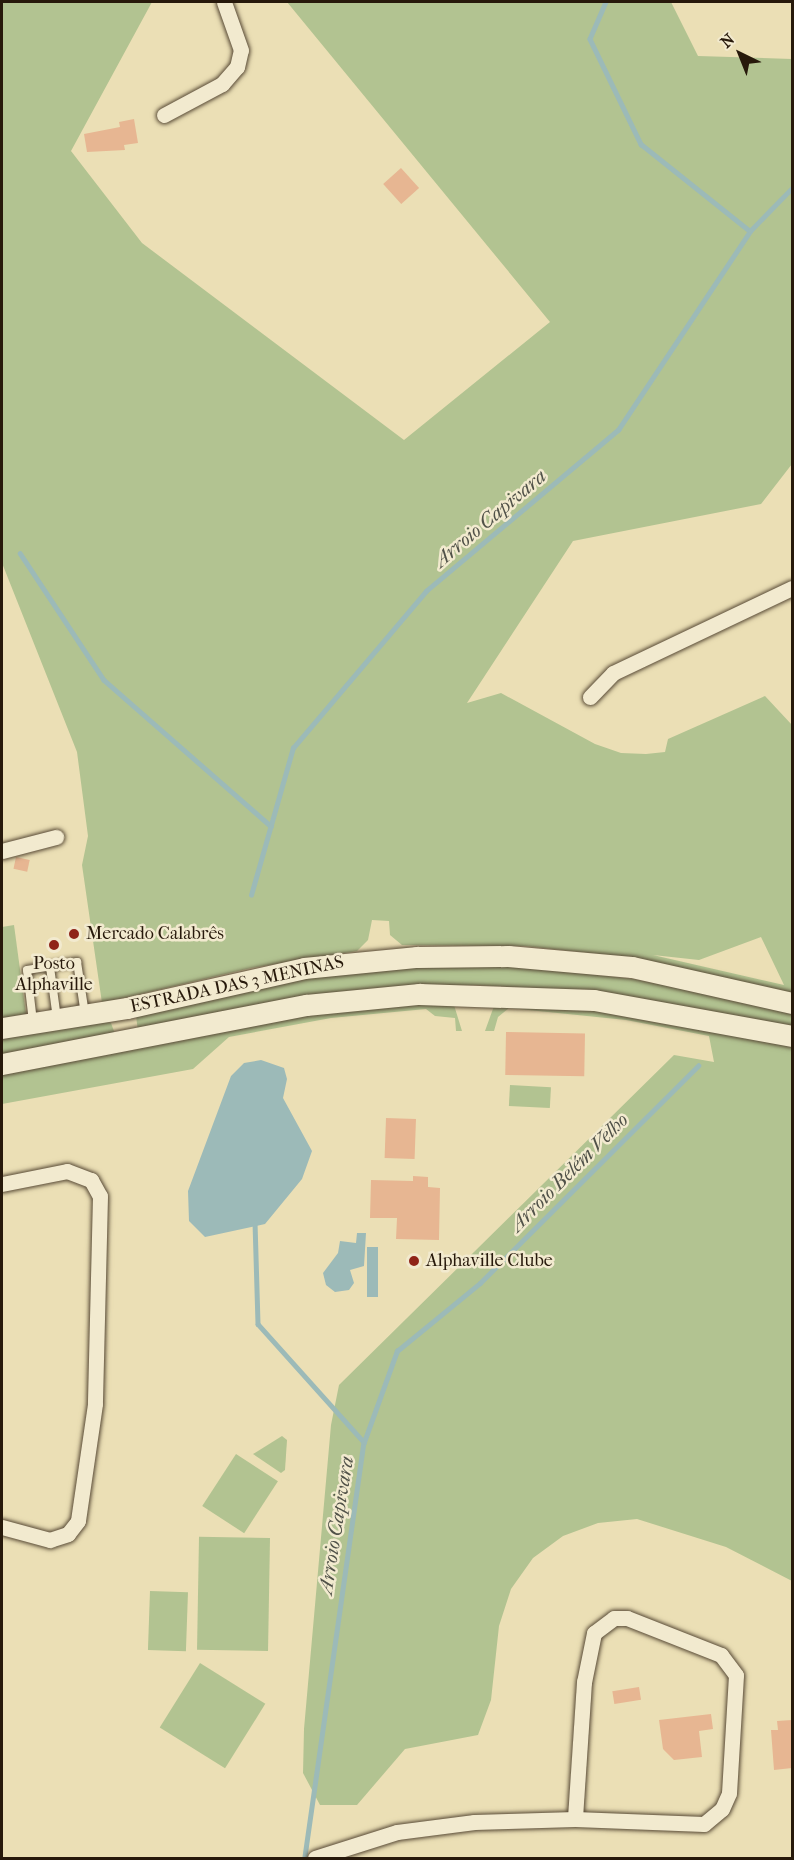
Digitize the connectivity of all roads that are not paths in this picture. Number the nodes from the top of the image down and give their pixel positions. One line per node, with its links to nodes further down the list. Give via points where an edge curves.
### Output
1 (224, 2): 2 (street, via 241,50 237,67 222,84)
2 (164, 115)
3 (792, 588): 4 (street, via 613,673)
4 (590, 697)
5 (56, 837): 6 (street)
6 (2, 851)
7 (50, 967): 10 (lane, via 77,962); 11 (lane); 12 (lane, via 27,970)
8 (792, 1003): 9 (main road, ESTRADA DAS 3 MENINAS, via 632,967 553,958 417,957 304,968)
9 (127, 1008): 10 (main road, ESTRADA DAS 3 MENINAS); 15 (main road)
10 (86, 1015): 11 (main road, ESTRADA DAS 3 MENINAS)
11 (57, 1020): 12 (main road, ESTRADA DAS 3 MENINAS)
12 (33, 1023): 13 (main road, ESTRADA DAS 3 MENINAS)
13 (2, 1028)
14 (792, 1036): 15 (main road, ESTRADA DAS 3 MENINAS, via 594,1000 448,994 306,1005)
15 (134, 1039): 16 (main road, ESTRADA DAS 3 MENINAS)
16 (2, 1064)
17 (2, 1184): 18 (street, via 67,1171 91,1180 100,1196 94,1404 78,1521 68,1534 50,1540)
18 (2, 1527)
19 (575, 1819): 19 (street, via 704,1824 715,1817 729,1793 736,1676 721,1655 627,1618 614,1618 594,1634 584,1682); 20 (street, via 436,1825 361,1842)
20 (315, 1858)

